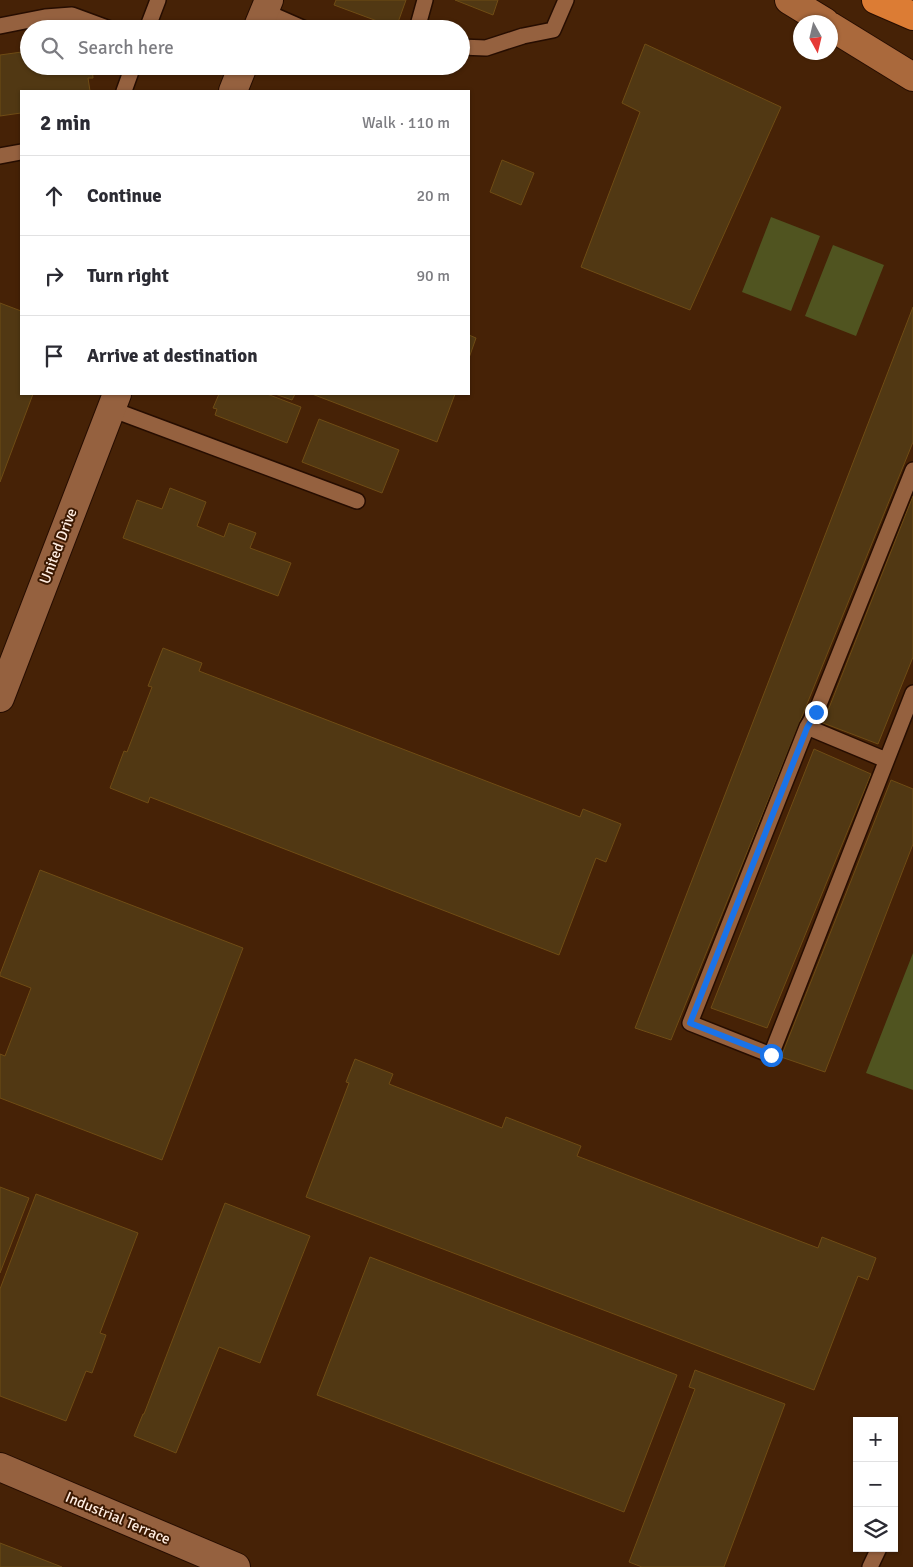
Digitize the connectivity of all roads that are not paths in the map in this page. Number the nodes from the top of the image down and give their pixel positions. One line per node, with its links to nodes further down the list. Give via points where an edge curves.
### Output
1 (158, 0): 11 (lane)
2 (425, 0): 13 (lane)
3 (566, 0): 17 (lane, via 553,30 486,48)
4 (789, 0): 7 (main road)
5 (876, 0): 8 (highway)
6 (263, 13): 12 (lane)
7 (814, 15)
8 (913, 16)
9 (30, 20): 10 (lane, via 72,15)
10 (86, 20)
11 (150, 20)
12 (282, 20)
13 (419, 20)
14 (20, 22): 15 (lane)
15 (0, 26)
16 (838, 31): 19 (main road)
17 (470, 47)
18 (130, 75): 20 (lane)
19 (913, 77)
20 (124, 90)
21 (20, 152): 22 (lane)
22 (0, 156)
23 (114, 402): 25 (lane); 27 (street, United Drive)
24 (913, 470): 28 (lane)
25 (357, 502)
26 (913, 693): 29 (lane)
27 (0, 698)
28 (807, 728): 29 (lane); 29 (lane, via 690,1023 771,1055)
29 (886, 760)
30 (0, 1467): 32 (street, Industrial Terrace)
31 (876, 1552): 33 (lane)
32 (224, 1565)
33 (870, 1567)

